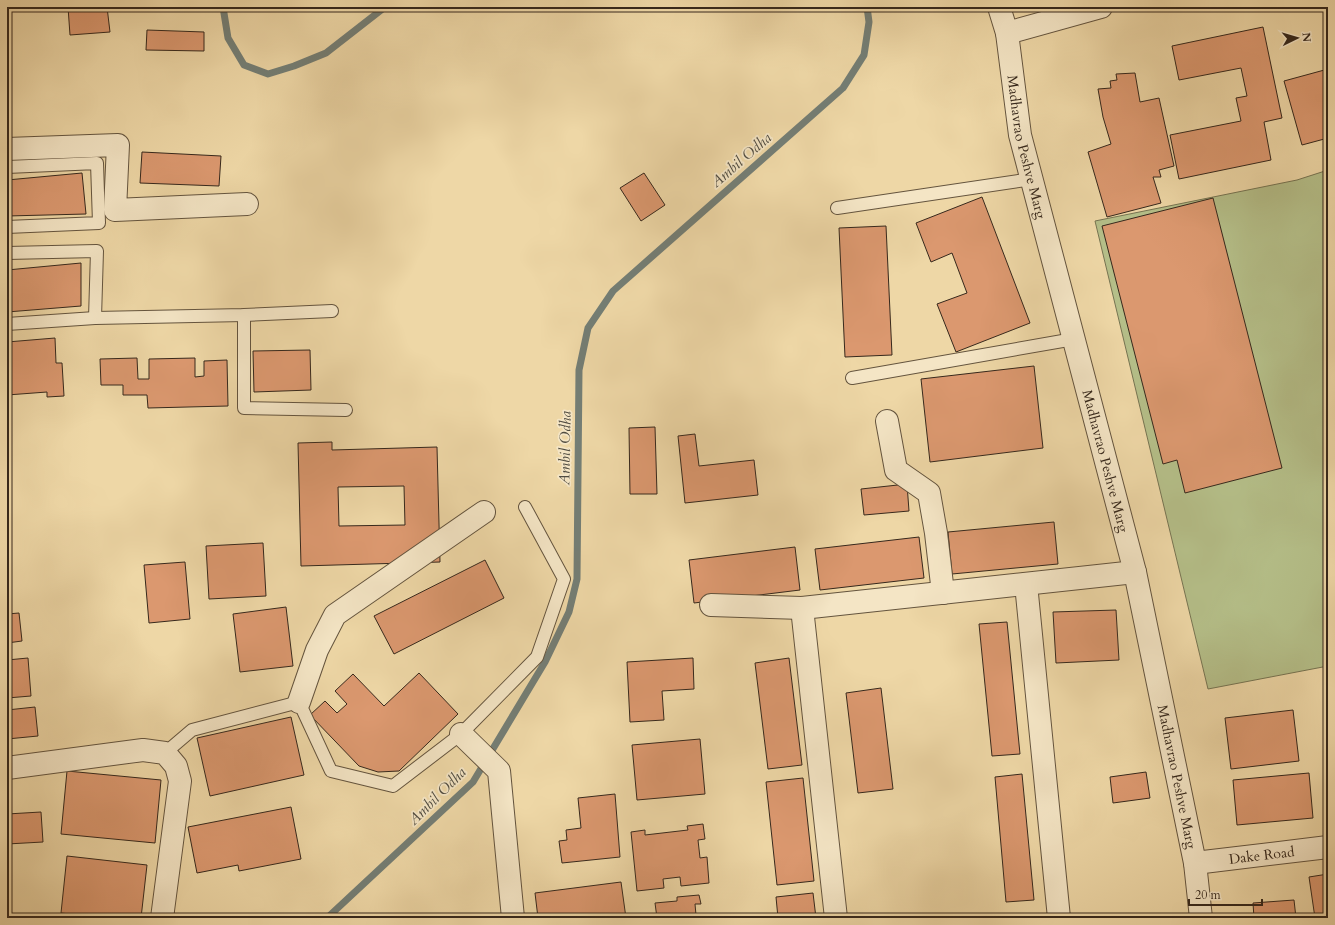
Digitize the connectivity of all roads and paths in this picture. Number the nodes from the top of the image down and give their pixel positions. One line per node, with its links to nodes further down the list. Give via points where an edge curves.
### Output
1 (999, 7): 3 (street, Madhavrao Peshve Marg)
2 (1101, 7): 3 (street)
3 (1007, 33): 6 (street, Madhavrao Peshve Marg, via 1020,135)
4 (7, 149): 7 (street, via 118,145 115,210)
5 (7, 167): 9 (lane, via 97,163 99,223)
6 (1032, 179): 8 (lane); 15 (street, Madhavrao Peshve Marg)
7 (247, 204)
8 (837, 208)
9 (7, 227)
10 (7, 253): 13 (lane, via 97,251)
11 (332, 311): 12 (lane)
12 (244, 315): 13 (lane); 17 (lane, via 244,408)
13 (95, 318): 14 (lane)
14 (7, 324)
15 (1074, 340): 16 (lane); 21 (street, Madhavrao Peshve Marg)
16 (852, 378)
17 (346, 410)
18 (887, 421): 23 (street, via 896,470 928,493)
19 (525, 507): 27 (lane, via 564,579 537,657)
20 (484, 512): 26 (street, via 335,615 317,650)
21 (1135, 572): 22 (street); 31 (street, Madhavrao Peshve Marg)
22 (1026, 584): 23 (street); 35 (street)
23 (943, 593): 25 (street)
24 (711, 605): 25 (street)
25 (802, 608): 34 (street)
26 (299, 702): 27 (lane, via 331,771 393,786); 28 (lane, via 192,730)
27 (461, 734): 33 (street, via 499,772)
28 (165, 753): 29 (street, via 143,750); 32 (street, via 176,766 180,781)
29 (7, 768)
30 (1328, 847): 31 (street, Dake Road)
31 (1195, 863): 36 (street, Madhavrao Peshve Marg)
32 (162, 918)
33 (513, 918)
34 (836, 918)
35 (1059, 918)
36 (1201, 918)

